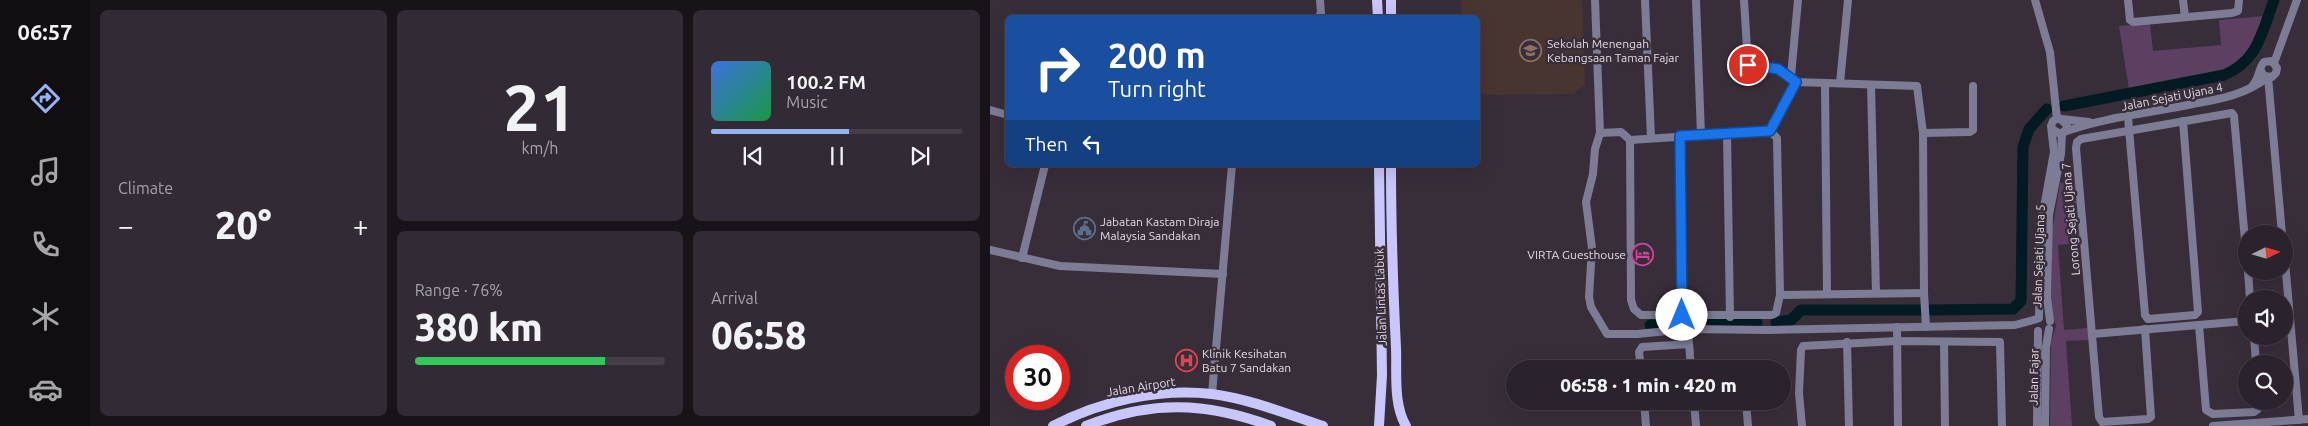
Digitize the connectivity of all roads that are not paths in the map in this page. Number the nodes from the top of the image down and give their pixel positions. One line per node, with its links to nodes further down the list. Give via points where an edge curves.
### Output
1 (1320, 0): 15 (street)
2 (1378, 0): 16 (main road)
3 (1391, 0): 17 (main road)
4 (1595, 0): 39 (street)
5 (1645, 0): 44 (street)
6 (1696, 0): 42 (street)
7 (1744, 0): 22 (street, via 1748,65 1778,69)
8 (1798, 0): 22 (street)
9 (1848, 0): 24 (street)
10 (2035, 0): 32 (street, via 2050,52)
11 (2128, 0): 18 (street, via 2130,21)
12 (2183, 0): 18 (street)
13 (2239, 0): 18 (street, via 2239,8 2235,12)
14 (2296, 0): 19 (street)
15 (1320, 15)
16 (1378, 15)
17 (1391, 15)
18 (2185, 17)
19 (2272, 62): 20 (street, via 2262,64); 21 (street, via 2277,70)
20 (2260, 71): 21 (street); 27 (street)
21 (2270, 77): 27 (street, Jalan Sejati Ujana 4); 28 (street)
22 (1793, 79): 23 (street); 37 (street)
23 (1825, 83): 24 (street); 57 (street)
24 (1840, 83): 25 (street)
25 (1871, 85): 40 (street, via 1917,86); 55 (street)
26 (1973, 86): 40 (street, via 1973,130)
27 (2251, 88): 28 (street, via 2262,90); 31 (street, Jalan Sejati Ujana 4, via 2235,96)
28 (2270, 101): 51 (street)
29 (990, 110): 30 (street)
30 (1005, 114)
31 (2128, 117): 34 (street, Jalan Sejati Ujana 4); 36 (street)
32 (2059, 119): 34 (street, Jalan Sejati Ujana 4); 35 (street, via 2052,124); 38 (street, via 2067,125)
33 (2183, 121): 36 (street, Lorong Sejati Ujana 7); 36 (street, via 2197,313 2146,318); 50 (street, Lorong Sejati Ujana 7, via 2232,113 2234,116)
34 (2098, 122): 38 (street, Jalan Sejati Ujana 4)
35 (2052, 129): 38 (street, via 2057,134); 62 (street, Jalan Sejati Ujana 5, via 2054,152 2041,224)
36 (2129, 130): 73 (street, Lorong Sejati Ujana 7, via 2081,139 2076,148)
37 (1770, 131): 41 (street); 58 (street, via 1777,138)
38 (2063, 132): 64 (street, Jalan Sejati Ujana 5, via 2049,215 2047,297)
39 (1600, 133): 45 (street, via 1621,132); 69 (street, via 1586,202 1592,252 1591,307 1607,334)
40 (1923, 133): 56 (street)
41 (1727, 134): 42 (street); 61 (street)
42 (1701, 135): 43 (street)
43 (1680, 136): 44 (street); 59 (street)
44 (1651, 137): 45 (street)
45 (1630, 140): 59 (street, via 1631,300 1641,315)
46 (1045, 167): 53 (street)
47 (1232, 167): 54 (street)
48 (1379, 167): 92 (main road, Jalan Lintas Labuk, via 1382,375)
49 (1392, 167): 93 (main road, Jalan Lintas Labuk, via 1392,282 1398,398)
50 (2244, 225)
51 (2281, 225)
52 (990, 250): 53 (street)
53 (1022, 258): 54 (street, via 1094,269)
54 (1223, 274): 81 (street)
55 (1876, 293): 56 (street); 57 (street)
56 (1924, 293): 68 (street)
57 (1827, 294): 58 (street)
58 (1780, 295): 60 (street, via 1776,313)
59 (1682, 315): 61 (street)
60 (1768, 315): 61 (street); 70 (street)
61 (1730, 316)
62 (2038, 319): 64 (street, via 2046,317); 66 (street); 71 (street, Jalan Sejati Ujana 5)
63 (2238, 322): 65 (street)
64 (2050, 325): 71 (street, via 2043,332); 102 (street, Jalan Fajar)
65 (2199, 325): 72 (street); 85 (street, via 2208,412)
66 (2015, 326): 68 (street); 71 (street)
67 (1897, 327): 68 (street); 70 (street); 74 (street)
68 (1926, 327)
69 (1688, 329): 70 (street); 77 (street)
70 (1768, 330)
71 (2037, 330): 102 (street, Jalan Fajar)
72 (2146, 330): 73 (street); 73 (street, Lorong Sejati Ujana 7, via 2151,417 2148,419 2102,422)
73 (2092, 334)
74 (1898, 341): 75 (street); 76 (street); 99 (street)
75 (1847, 342): 97 (street, via 1807,344 1801,350 1799,393); 98 (street)
76 (1944, 342): 100 (street); 101 (street, via 2000,342)
77 (1689, 344): 79 (street, via 1642,346); 80 (street)
78 (2290, 345): 87 (street)
79 (1640, 360)
80 (1690, 360)
81 (1212, 394): 88 (main road, Jalan Airport, via 1168,393 1116,402); 91 (main road, Jalan Airport)
82 (1645, 410): 94 (street)
83 (1695, 410): 95 (street)
84 (1747, 410): 96 (street)
85 (2255, 410)
86 (2308, 419): 87 (street)
87 (2299, 420): 103 (street)
88 (1052, 426)
89 (1086, 426): 90 (main road, Jalan Airport, via 1142,410 1188,406 1221,410)
90 (1271, 426)
91 (1323, 426)
92 (1379, 426)
93 (1406, 426)
94 (1646, 426)
95 (1696, 426)
96 (1748, 426)
97 (1802, 426)
98 (1849, 426)
99 (1898, 426)
100 (1945, 426)
101 (2002, 426)
102 (2043, 426)
103 (2213, 426)

